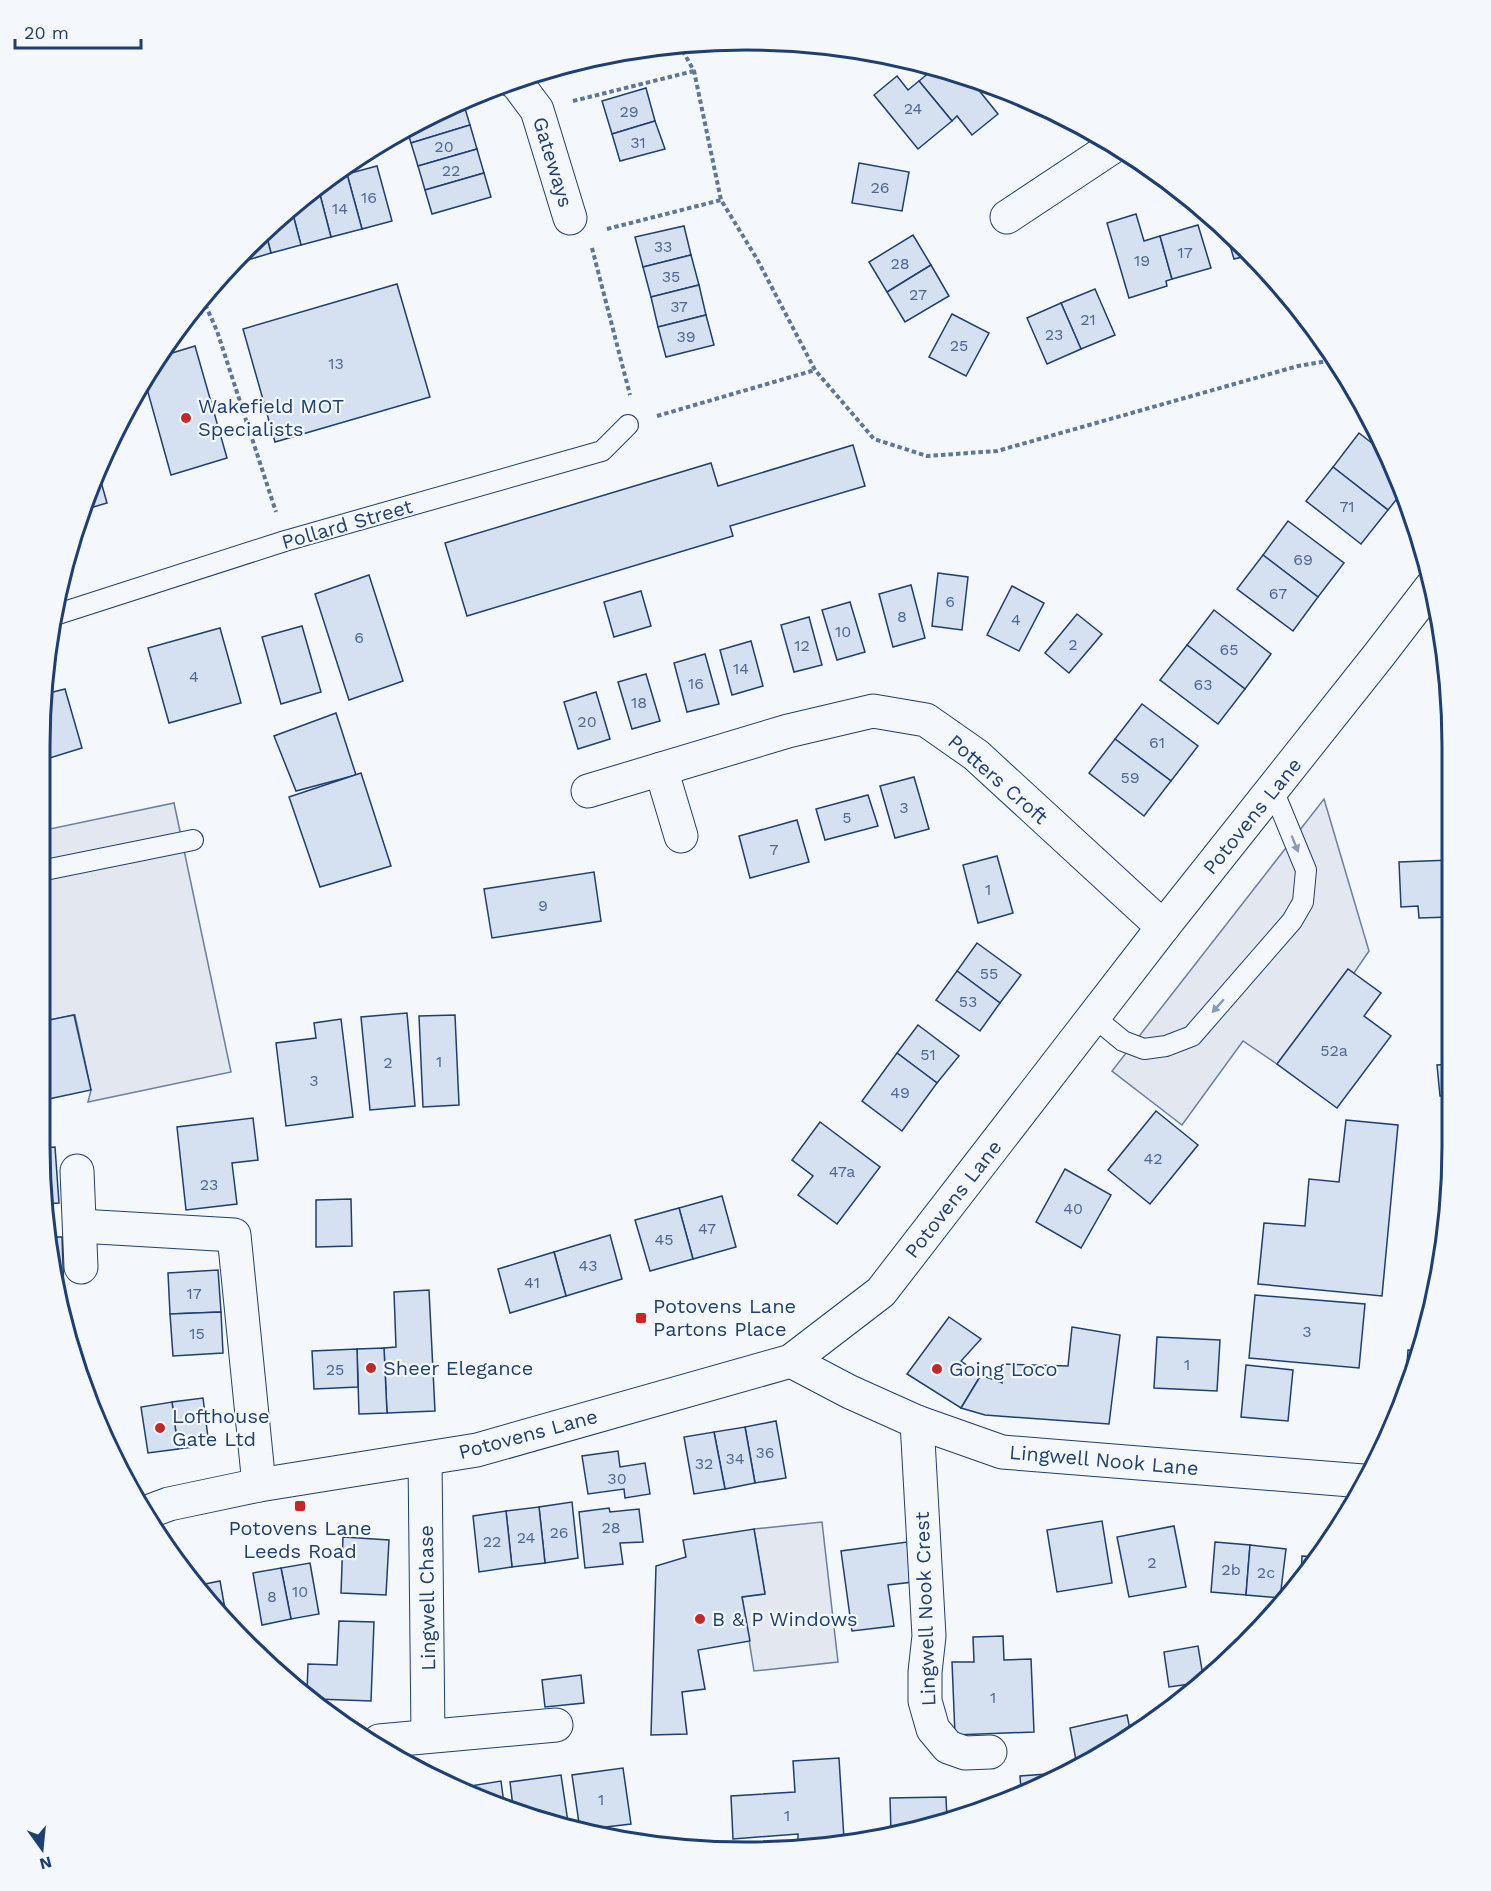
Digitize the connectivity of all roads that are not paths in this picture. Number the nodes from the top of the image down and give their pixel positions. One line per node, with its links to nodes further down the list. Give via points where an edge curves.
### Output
1 (520, 87): 4 (street, Gateways, via 537,110)
2 (1106, 151): 3 (street)
3 (1007, 217)
4 (579, 226)
5 (628, 425): 7 (lane, Pollard Street, via 602,452 285,541)
6 (1425, 595): 9 (street, Potovens Lane)
7 (63, 613)
8 (662, 769): 10 (street, Potters Croft); 11 (street); 14 (street, Potters Croft, via 788,731 873,711 926,720 976,755)
9 (1273, 790): 14 (street, Potovens Lane); 15 (lane, one-way to 15, via 1306,870 1303,902 1292,921 1192,1036 1144,1049 1124,1041)
10 (588, 791)
11 (681, 836)
12 (193, 840): 13 (lane)
13 (50, 869)
14 (1163, 927): 15 (street, Potovens Lane)
15 (1094, 1017): 19 (street, Potovens Lane, via 881,1292)
16 (77, 1171): 17 (street)
17 (80, 1226): 18 (street); 23 (street, via 234,1235)
18 (81, 1267)
19 (791, 1361): 20 (street, Lingwell Nook Lane); 21 (street, Potovens Lane, via 477,1450)
20 (917, 1422): 22 (street, Lingwell Nook Lane, via 1002,1452); 28 (street, Lingwell Nook Crest, via 929,1636 926,1701 933,1729 948,1747 965,1753)
21 (425, 1459): 23 (street, Potovens Lane); 26 (street, Lingwell Chase)
22 (1355, 1480)
23 (259, 1485): 24 (street, Potovens Lane)
24 (153, 1510)
25 (556, 1725): 26 (street)
26 (428, 1736): 27 (street)
27 (385, 1740)
28 (990, 1752)

